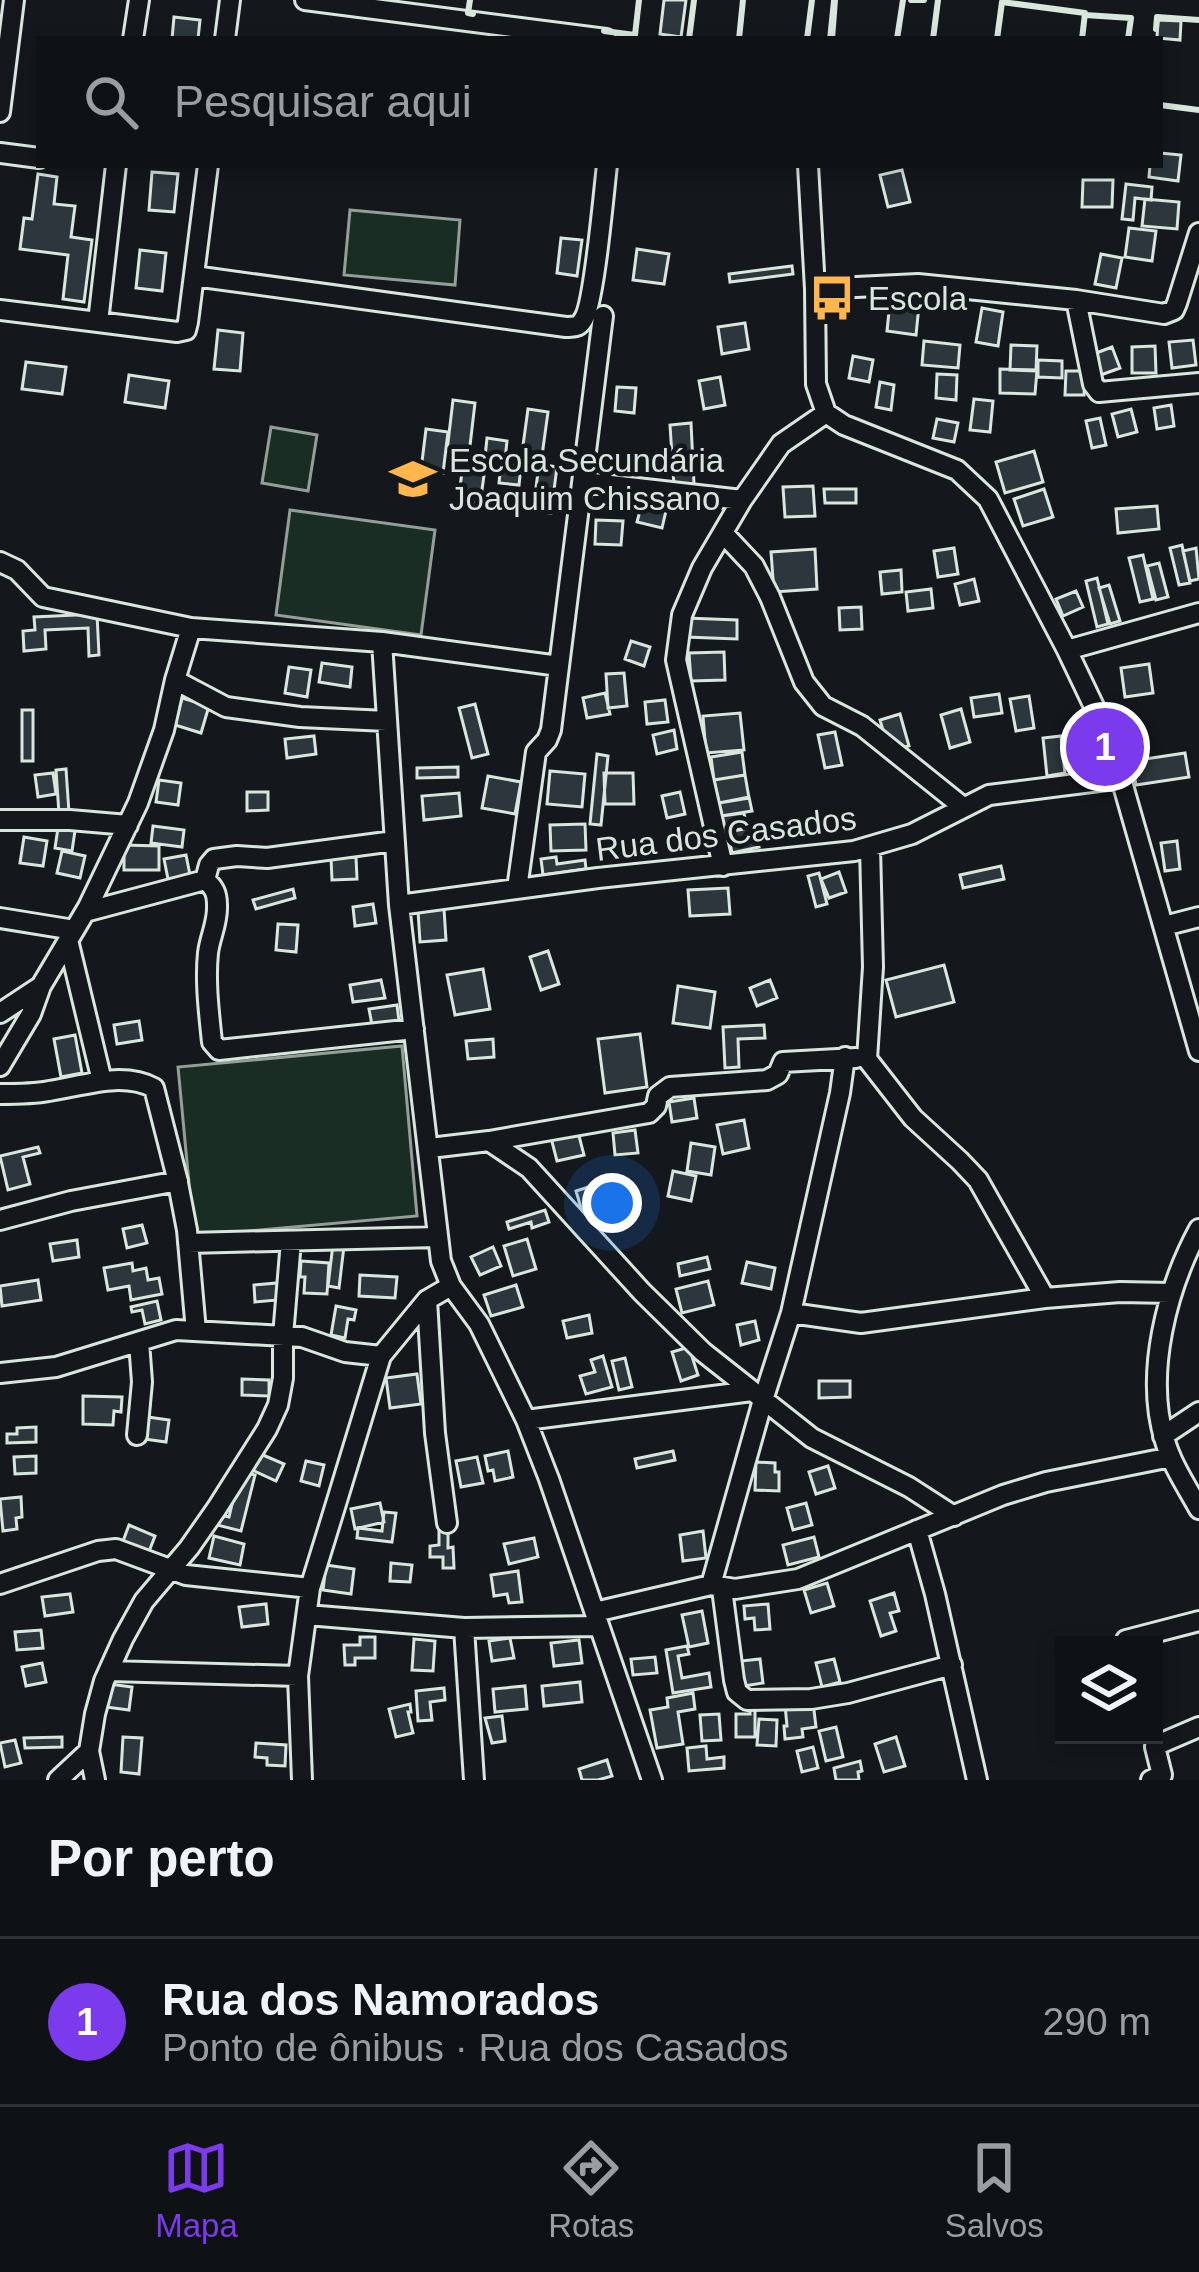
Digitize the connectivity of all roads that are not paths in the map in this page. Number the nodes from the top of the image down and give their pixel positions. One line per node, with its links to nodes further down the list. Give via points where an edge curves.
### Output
1 (14, 0): 10 (street)
2 (139, 0): 6 (street)
3 (230, 0): 7 (street)
4 (304, 0): 8 (street)
5 (822, 0): 9 (street)
6 (134, 36)
7 (225, 36)
8 (583, 36)
9 (818, 36)
10 (0, 112)
11 (0, 153): 12 (street)
12 (36, 158)
13 (116, 168): 23 (street)
14 (208, 168): 18 (street)
15 (607, 168): 18 (street, via 591,291 578,326)
16 (808, 168): 19 (street)
17 (1199, 233): 20 (street, via 1169,313)
18 (194, 276): 23 (street, via 186,330)
19 (815, 289): 20 (street, via 918,284); 25 (street, via 816,384)
20 (1076, 300): 24 (street, via 1099,392)
21 (0, 310): 23 (street)
22 (603, 316): 26 (street)
23 (98, 322)
24 (1199, 383)
25 (826, 412): 27 (street, via 781,444); 33 (street, via 957,470 988,499)
26 (584, 482): 27 (street); 34 (street)
27 (742, 500): 28 (street)
28 (723, 533): 38 (street, via 754,566 804,682 823,706 862,726); 43 (street, via 682,615 676,660)
29 (0, 562): 31 (street, via 43,597)
30 (1199, 613): 33 (street)
31 (191, 628): 32 (street); 35 (street)
32 (382, 642): 34 (street); 36 (street)
33 (1067, 650): 37 (street)
34 (559, 666): 45 (street, via 551,730 536,752)
35 (175, 680): 36 (street, via 226,706); 40 (street)
36 (386, 721): 41 (street)
37 (1123, 778): 38 (street, Rua dos Casados, via 989,795); 50 (street)
38 (963, 807): 42 (street, Rua dos Casados)
39 (0, 820): 40 (street)
40 (128, 825): 47 (street)
41 (394, 841): 44 (street, via 214,859); 46 (street)
42 (870, 848): 43 (street, Rua dos Casados); 57 (street)
43 (723, 866): 45 (street, Rua dos Casados)
44 (205, 880): 47 (street); 54 (street, via 218,900 208,995 219,1050)
45 (517, 889): 46 (street, Rua dos Casados)
46 (398, 905): 54 (street)
47 (85, 912): 51 (street)
48 (1199, 916): 50 (street)
49 (0, 918): 51 (street)
50 (1164, 926): 55 (street)
51 (71, 935): 52 (street); 59 (street)
52 (41, 986): 53 (street); 58 (street)
53 (0, 1013)
54 (414, 1029): 62 (street)
55 (1199, 1052)
56 (845, 1057): 57 (street); 61 (street, via 783,1063 766,1080 670,1088 649,1113); 73 (street)
57 (867, 1059): 71 (street, via 978,1180)
58 (0, 1066)
59 (102, 1081): 60 (street); 63 (street, via 154,1088)
60 (0, 1094)
61 (489, 1141): 62 (street); 79 (street, via 529,1168 703,1352)
62 (430, 1148): 66 (street)
63 (178, 1181): 64 (street); 68 (street)
64 (0, 1220)
65 (1199, 1229): 70 (street)
66 (438, 1237): 67 (street); 69 (street)
67 (291, 1241): 68 (street); 75 (street)
68 (188, 1243): 74 (street)
69 (451, 1286): 72 (street); 81 (street)
70 (1171, 1293): 71 (street); 83 (street, via 1158,1356)
71 (1045, 1298): 73 (street, via 862,1323)
72 (427, 1300): 77 (street); 87 (street)
73 (791, 1312): 79 (street)
74 (196, 1330): 75 (street); 76 (street)
75 (283, 1336): 77 (street); 89 (street, via 278,1405 267,1429)
76 (139, 1342): 78 (street, via 56,1367); 82 (street)
77 (381, 1356): 92 (street)
78 (0, 1373)
79 (758, 1395): 81 (street); 86 (street, via 812,1438); 91 (street)
80 (1199, 1412): 83 (street)
81 (526, 1420): 94 (street)
82 (137, 1435)
83 (1163, 1436): 84 (street)
84 (1171, 1457): 85 (street); 86 (street, via 1046,1482)
85 (1199, 1509)
86 (954, 1516): 88 (street)
87 (446, 1523)
88 (916, 1530): 91 (street, via 798,1579); 98 (street)
89 (168, 1570): 90 (street, via 106,1549); 92 (street); 99 (street)
90 (0, 1584)
91 (716, 1587): 94 (street); 98 (street, via 737,1692 747,1700 848,1693)
92 (310, 1588): 93 (street)
93 (307, 1616): 96 (street); 100 (street)
94 (597, 1619): 96 (street); 107 (street)
95 (1199, 1621): 97 (street)
96 (464, 1628): 106 (street)
97 (1141, 1636)
98 (952, 1665): 108 (street)
99 (109, 1671): 100 (street); 102 (street)
100 (298, 1676): 105 (street)
101 (1199, 1727): 109 (street, via 1157,1744 1162,1775)
102 (88, 1751): 103 (street); 104 (street)
103 (58, 1780)
104 (95, 1780)
105 (302, 1780)
106 (475, 1780)
107 (652, 1780)
108 (977, 1780)
109 (1151, 1780)

